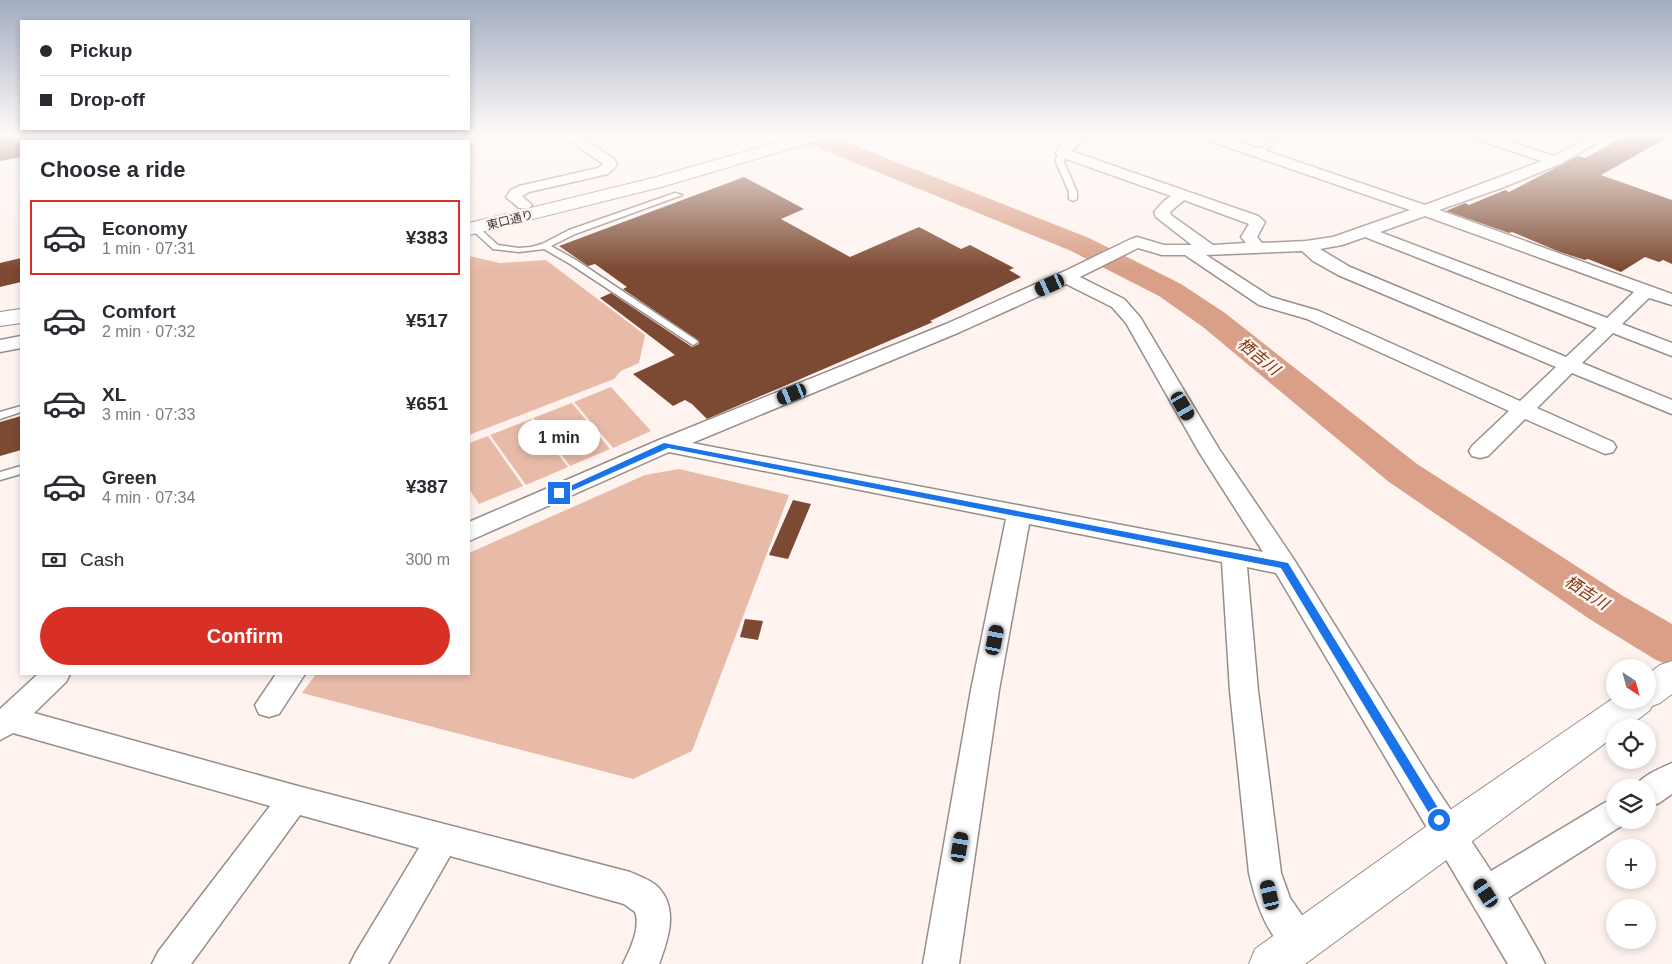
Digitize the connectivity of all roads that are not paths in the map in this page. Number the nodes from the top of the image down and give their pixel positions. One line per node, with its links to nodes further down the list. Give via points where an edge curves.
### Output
1 (564, 180): 11 (street, via 516,193 514,197)
2 (624, 180): 11 (street, 東口通り)
3 (664, 180): 13 (street, 東口通り)
4 (1068, 180): 10 (lane)
5 (1139, 180): 9 (street)
6 (1337, 180): 12 (street)
7 (1506, 180): 12 (street)
8 (678, 195): 15 (lane, via 572,232)
9 (1182, 195): 16 (street, via 1257,222 1249,237); 18 (street, via 1162,212)
10 (1073, 199)
11 (524, 205): 13 (street, 東口通り)
12 (1426, 211): 14 (street); 20 (street)
13 (470, 225): 15 (lane, via 496,247 519,250)
14 (1367, 232): 17 (street, via 1336,242); 26 (street)
15 (545, 246): 28 (lane)
16 (1256, 246): 17 (street); 18 (street)
17 (1306, 246): 31 (street, via 1344,271)
18 (1198, 250): 19 (street, via 1162,250 1137,242); 34 (street, via 1265,301 1313,315)
19 (1069, 276): 36 (street, via 953,328); 44 (street, via 1118,303 1134,321 1210,452)
20 (1646, 291): 21 (street); 26 (street)
21 (1672, 300)
22 (20, 306): 23 (street)
23 (0, 310)
24 (20, 316): 25 (street)
25 (0, 319)
26 (1611, 326): 30 (street); 31 (street)
27 (20, 342): 29 (street)
28 (693, 342)
29 (0, 346)
30 (1672, 350)
31 (1569, 366): 32 (street); 34 (street)
32 (1672, 408)
33 (20, 409): 35 (lane)
34 (1523, 410): 37 (street); 38 (street)
35 (0, 416)
36 (667, 445): 41 (street); 42 (street)
37 (1605, 447)
38 (1480, 452)
39 (20, 470): 40 (lane)
40 (0, 476)
41 (1019, 513): 43 (street); 63 (street, via 985,690)
42 (470, 532)
43 (1234, 556): 44 (street); 59 (street, via 1244,691 1265,873 1278,914)
44 (1284, 565): 56 (street)
45 (55, 675): 51 (street)
46 (291, 675): 49 (street)
47 (1672, 676): 48 (street)
48 (1656, 687)
49 (269, 705)
50 (1625, 709): 56 (street)
51 (4, 723): 54 (street)
52 (1672, 778): 53 (street)
53 (1656, 788)
54 (294, 799): 57 (street); 60 (street)
55 (1606, 819): 58 (street)
56 (1448, 834): 58 (street); 59 (street)
57 (443, 838): 61 (street); 62 (street, via 630,889 647,900 654,917)
58 (1486, 893): 65 (street)
59 (1301, 942): 64 (street)
60 (170, 964)
61 (368, 964)
62 (641, 964)
63 (941, 964)
64 (1270, 964)
65 (1527, 964)

